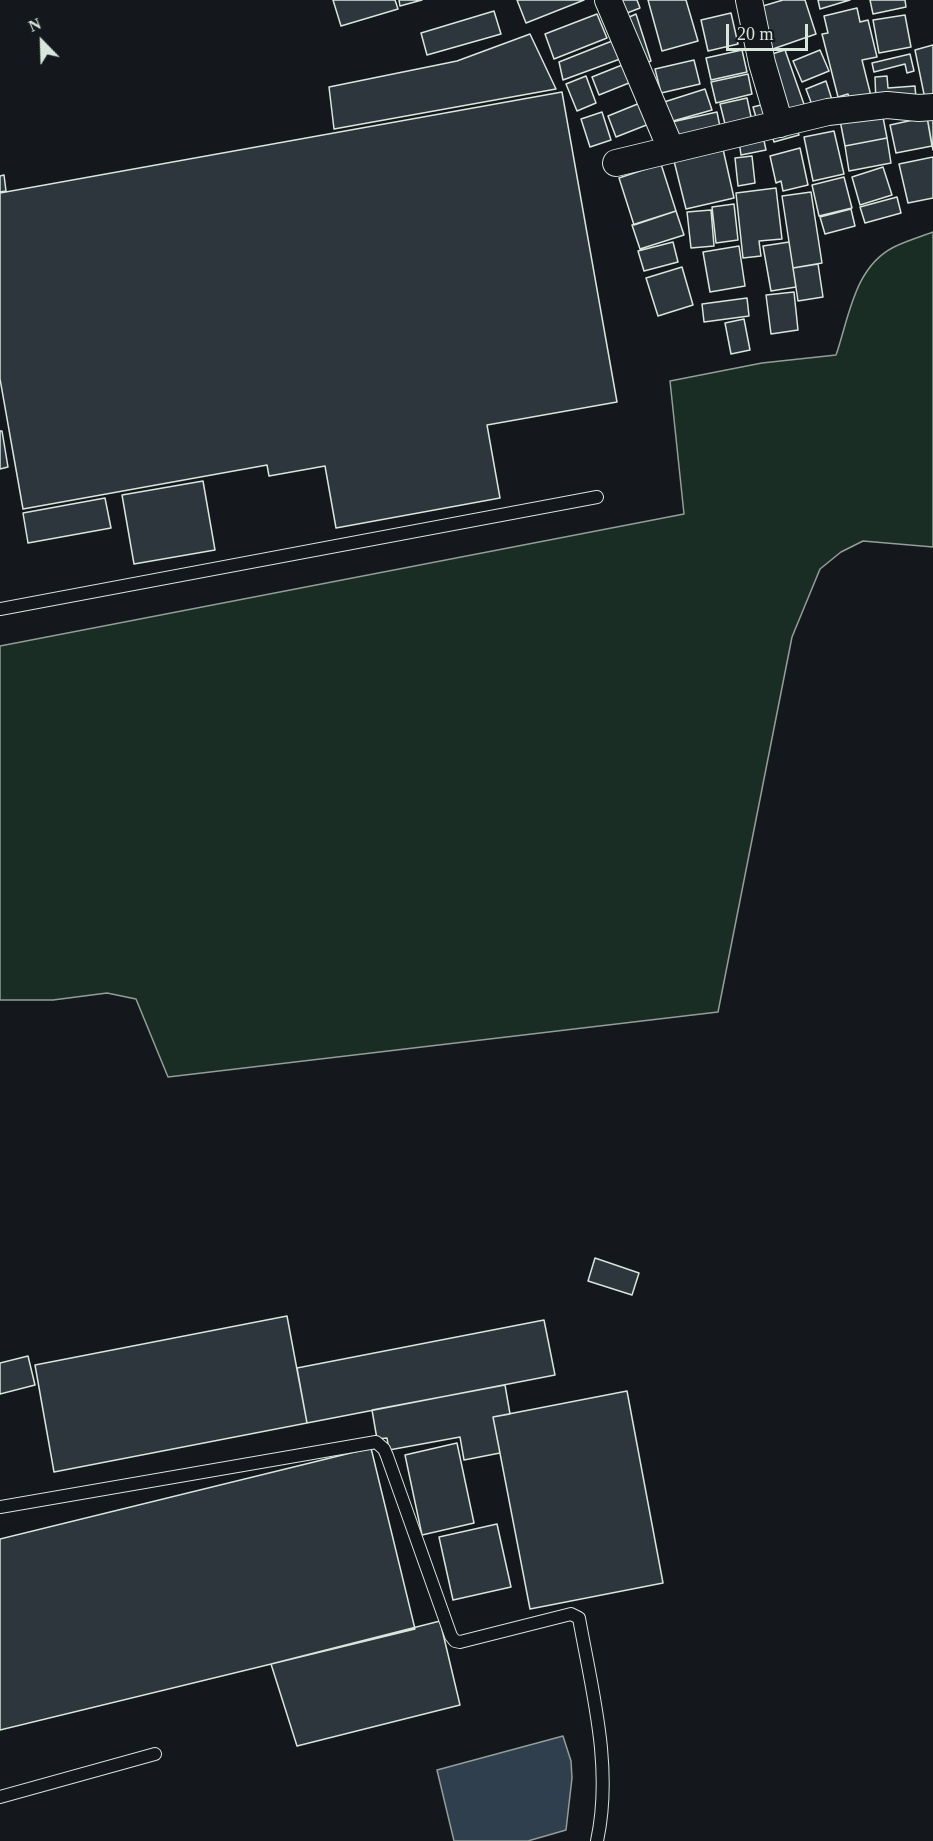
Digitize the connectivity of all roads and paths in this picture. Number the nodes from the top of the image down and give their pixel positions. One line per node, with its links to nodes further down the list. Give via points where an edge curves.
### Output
1 (608, 0): 5 (street)
2 (749, 0): 4 (street)
3 (933, 107): 4 (street, via 887,105 828,112)
4 (780, 124): 5 (street)
5 (671, 149): 6 (street)
6 (616, 163)
7 (597, 497): 8 (lane)
8 (0, 609)
9 (0, 1507): 12 (lane, via 376,1442 387,1456 455,1641 571,1614 579,1618 604,1768)
10 (155, 1754): 11 (lane)
11 (0, 1797)
12 (597, 1841)

